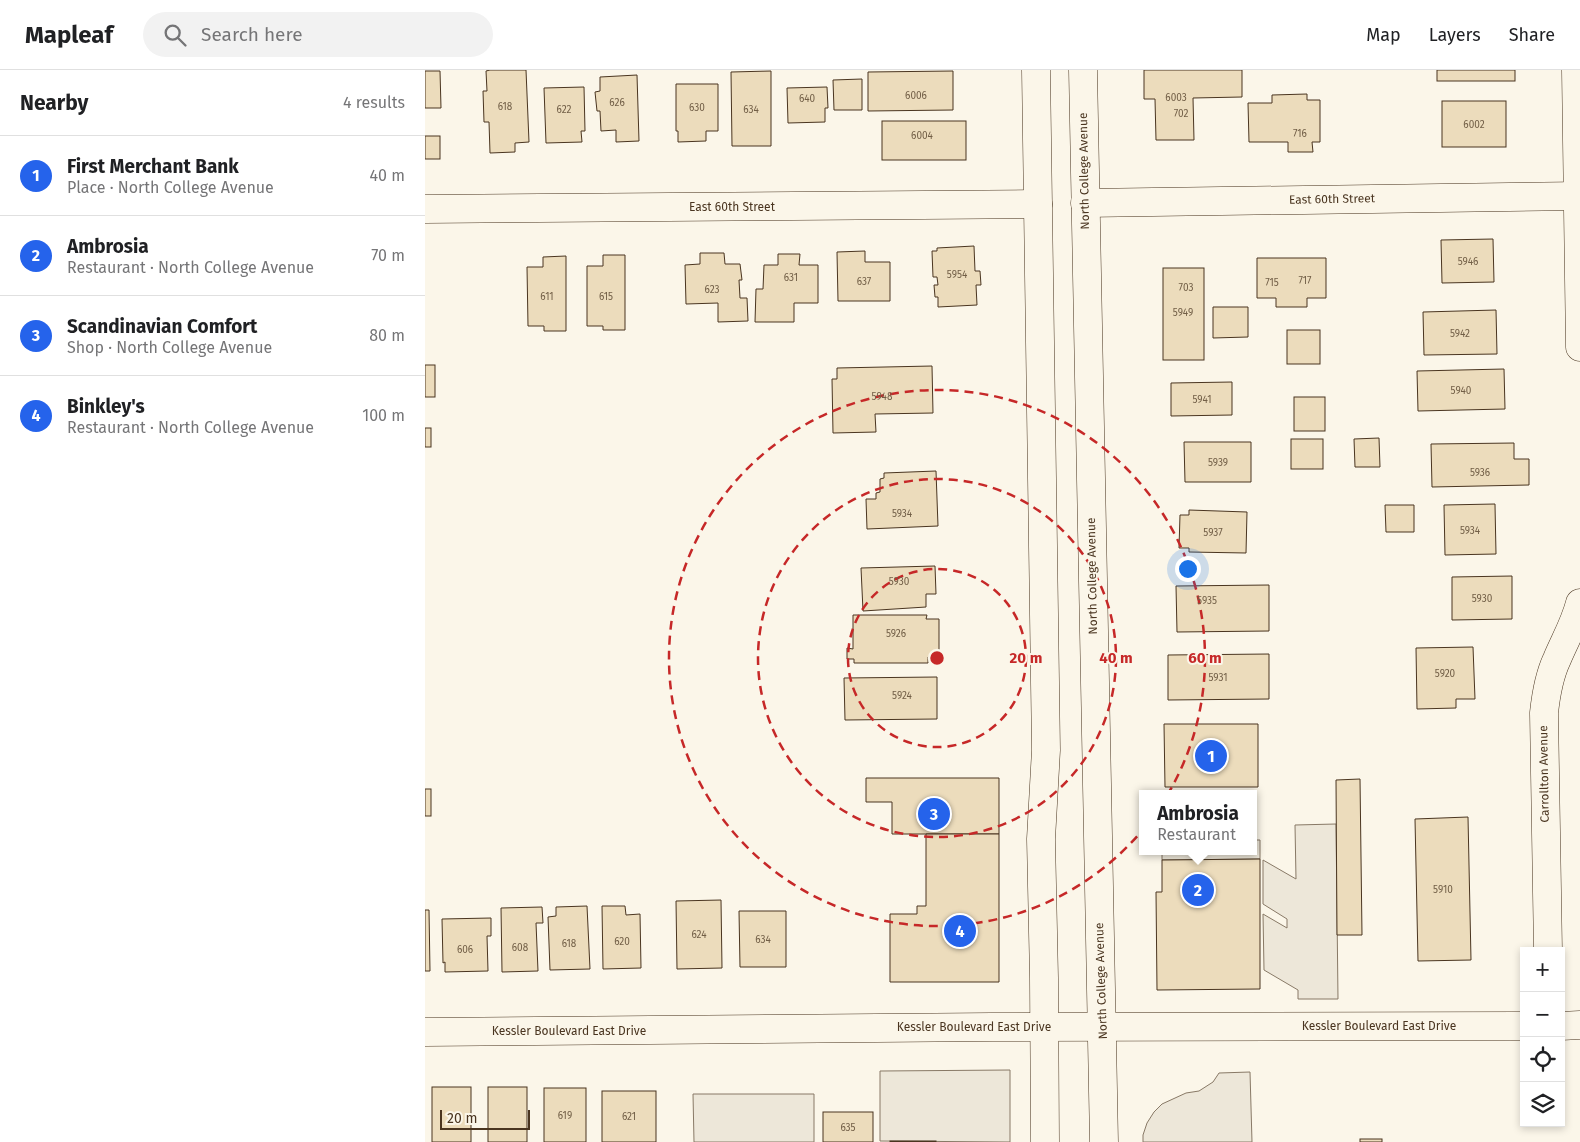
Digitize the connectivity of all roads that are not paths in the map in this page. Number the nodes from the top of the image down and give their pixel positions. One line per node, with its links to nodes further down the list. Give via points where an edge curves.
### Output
1 (1036, 70): 6 (main road)
2 (1083, 70): 5 (main road, North College Avenue)
3 (1576, 70): 4 (main road)
4 (1579, 196): 5 (main road, East 60th Street); 8 (main road)
5 (1085, 203): 12 (main road, North College Avenue)
6 (1038, 204): 7 (main road, East 60th Street); 15 (main road, via 1046,750 1041,839)
7 (425, 209)
8 (1580, 347)
9 (1580, 604): 10 (main road, Carrollton Avenue, via 1553,668 1544,713)
10 (1548, 947)
11 (1580, 1025): 14 (main road)
12 (1102, 1026): 13 (main road, Kessler Boulevard East Drive); 15 (main road, Kessler Boulevard East Drive); 18 (main road, North College Avenue)
13 (1520, 1026)
14 (1565, 1026)
15 (1045, 1027): 16 (main road, Kessler Boulevard East Drive); 17 (main road)
16 (425, 1032)
17 (1045, 1142)
18 (1105, 1142)

